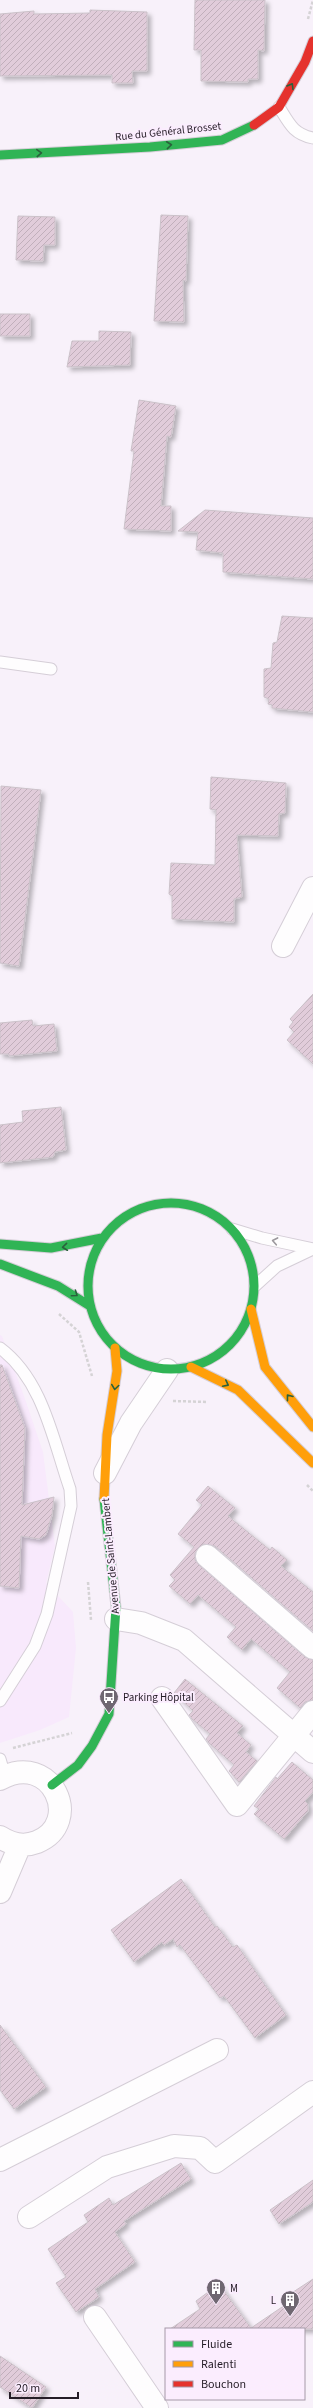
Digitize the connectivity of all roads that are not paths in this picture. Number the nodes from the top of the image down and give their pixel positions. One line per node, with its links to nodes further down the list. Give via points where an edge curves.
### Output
1 (313, 41): 2 (main road, Rue du Général Brosset, one-way to 1, via 306,62)
2 (279, 107): 3 (lane, via 291,126 301,135); 4 (main road, Rue du Général Brosset, one-way to 2, via 150,147 222,140 252,127)
3 (313, 138)
4 (0, 155)
5 (0, 662): 6 (lane)
6 (51, 669)
7 (313, 888): 8 (street)
8 (283, 946)
9 (232, 1229): 10 (main road, via 202,1208 184,1203 165,1202 130,1213); 12 (lane, one-way to 9); 14 (main road, via 249,1256)
10 (102, 1238): 11 (main road, one-way to 11, via 73,1246 38,1250); 15 (main road, via 89,1270 87,1289)
11 (0, 1244)
12 (313, 1249): 14 (lane, via 277,1266)
13 (0, 1264): 15 (main road, one-way to 15, via 73,1292)
14 (255, 1286): 16 (main road)
15 (90, 1306): 18 (main road, via 99,1329)
16 (251, 1309): 19 (main road, via 243,1329 229,1346 212,1359); 21 (main road, one-way to 16, via 265,1367)
17 (0, 1348): 28 (lane, via 19,1363 30,1380 70,1489 71,1506 48,1614 36,1646)
18 (116, 1348): 20 (main road, via 148,1367); 23 (main road, Avenue de Saint-Lambert, one-way to 23, via 117,1371 107,1435)
19 (191, 1367): 20 (main road); 22 (main road, one-way to 22, via 238,1390)
20 (167, 1370): 23 (street, Avenue de Saint-Lambert, via 131,1423)
21 (313, 1428)
22 (313, 1463)
23 (105, 1473): 25 (main road, Avenue de Saint-Lambert, via 104,1508)
24 (207, 1556): 26 (street)
25 (116, 1619): 30 (street, via 141,1623 184,1640); 33 (main road, Avenue de Saint-Lambert, via 109,1714 92,1746 78,1765)
26 (313, 1648)
27 (162, 1698): 30 (street, via 237,1805)
28 (0, 1701)
29 (313, 1712): 30 (street)
30 (294, 1736): 31 (street)
31 (313, 1752)
32 (2, 1771): 33 (street, via 35,1773)
33 (52, 1785): 35 (street, via 59,1799 58,1822 43,1840)
34 (0, 1837): 35 (street)
35 (20, 1845): 36 (street)
36 (0, 1892)
37 (217, 2050): 39 (street)
38 (313, 2092): 40 (street, via 215,2162 200,2148 174,2146 107,2167)
39 (0, 2160)
40 (30, 2217)
41 (95, 2317): 42 (street)
42 (157, 2408)

